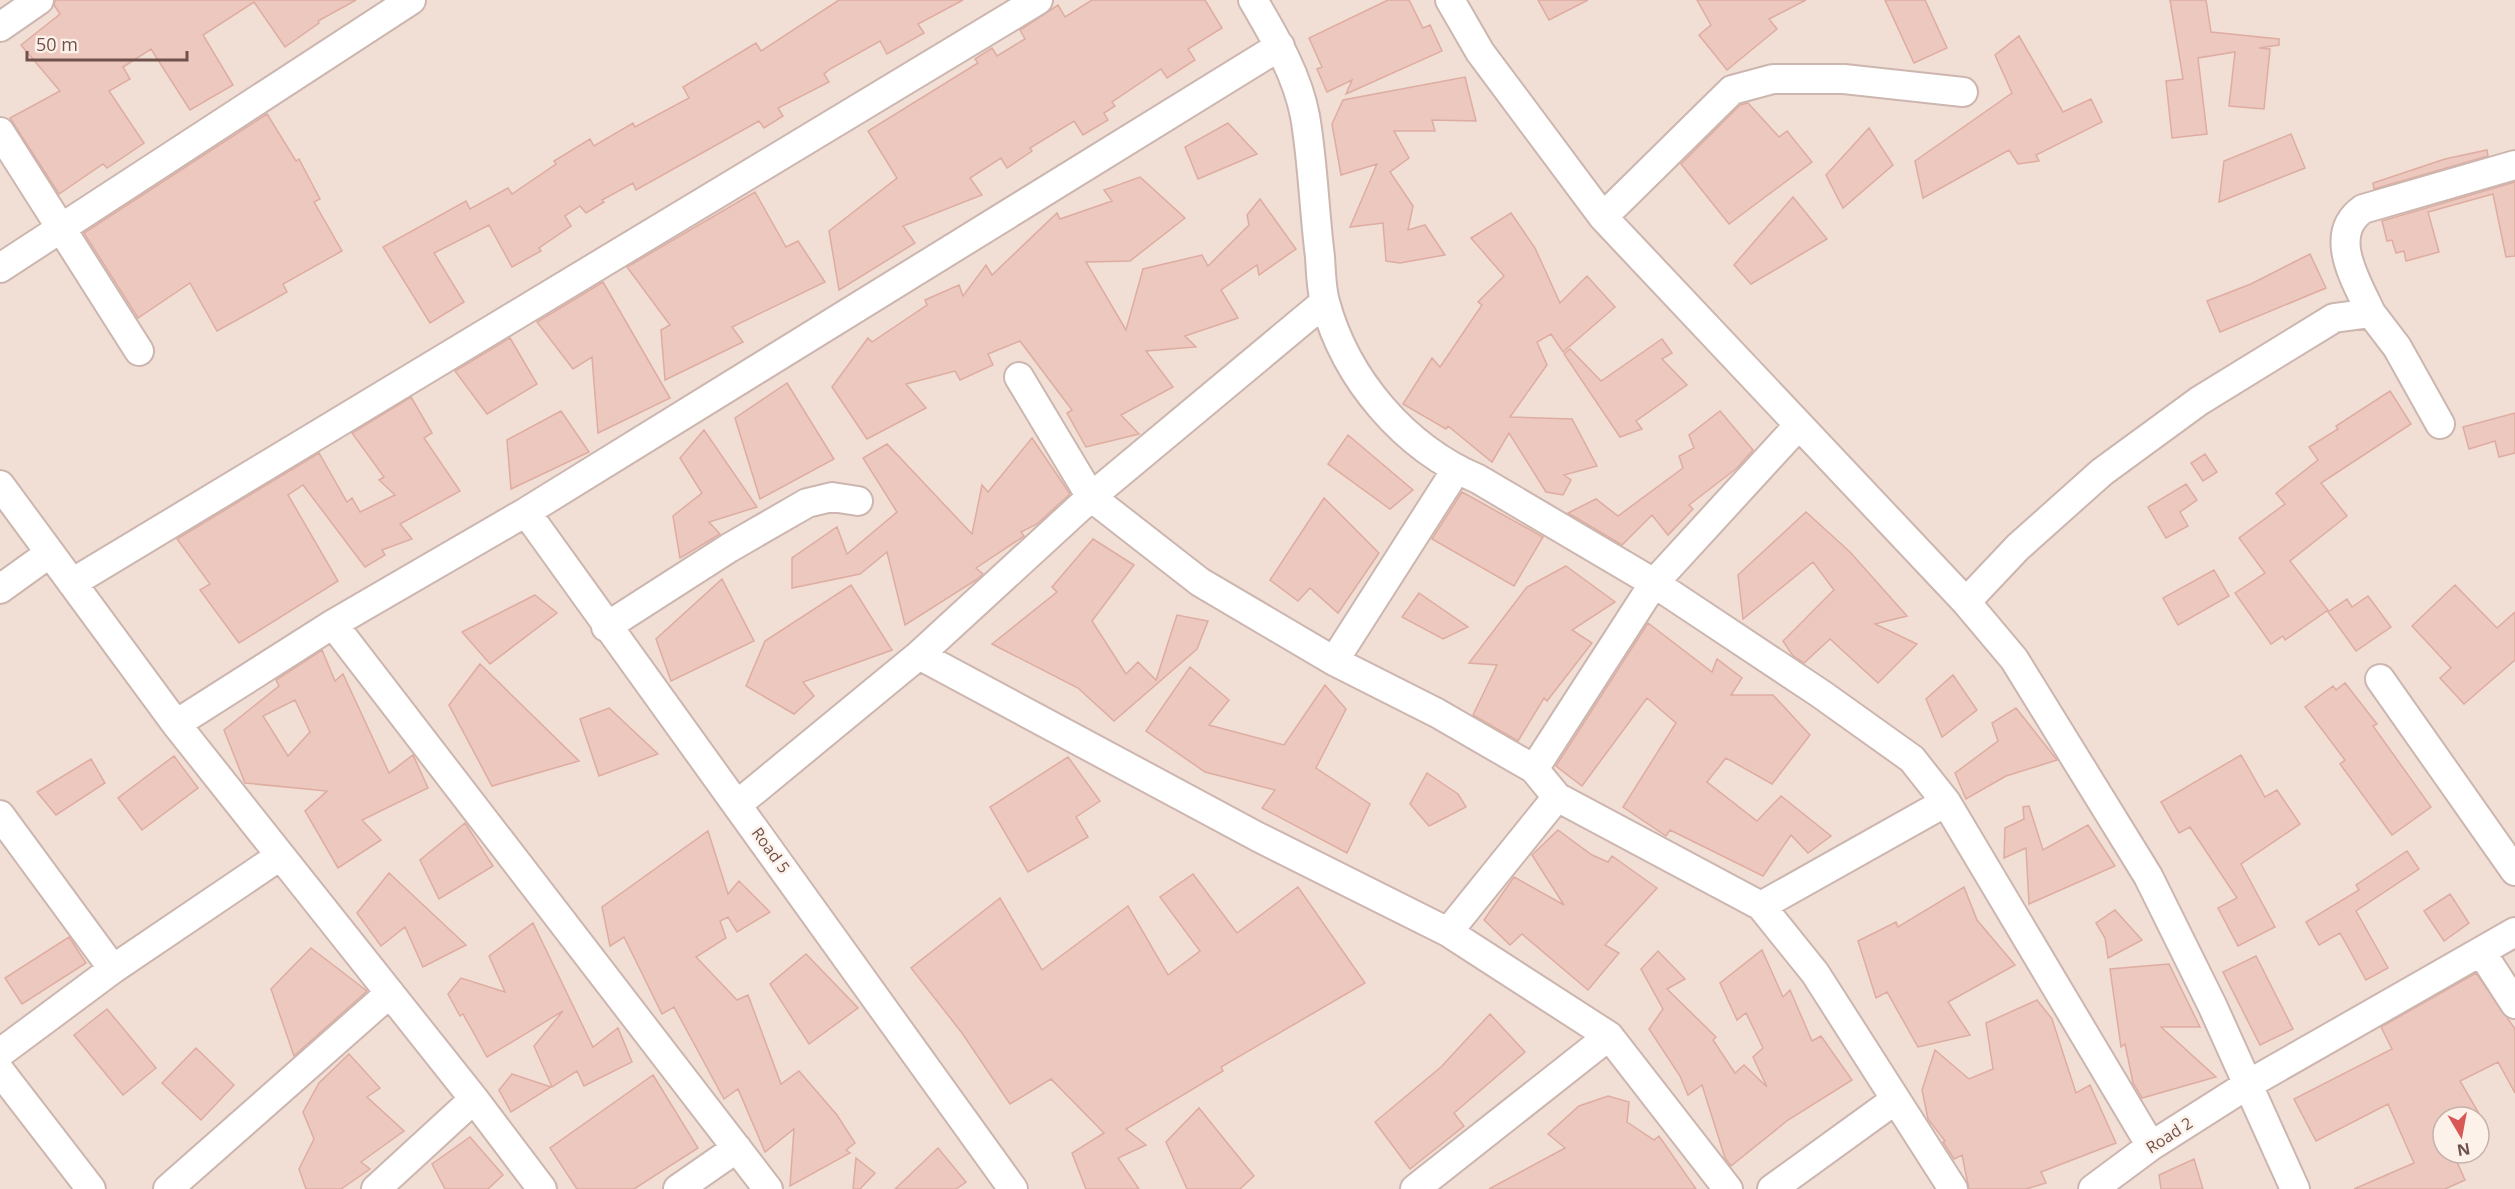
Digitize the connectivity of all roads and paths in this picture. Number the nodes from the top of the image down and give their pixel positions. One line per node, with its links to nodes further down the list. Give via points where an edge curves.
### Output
1 (39, 0): 6 (street)
2 (411, 0): 12 (street)
3 (1038, 0): 26 (street)
4 (1253, 0): 7 (street)
5 (1450, 0): 11 (street, via 1480,52)
6 (0, 27)
7 (1280, 46): 14 (street, via 1305,115); 24 (street)
8 (1963, 92): 11 (street, via 1844,79 1773,79 1732,90)
9 (0, 132): 12 (street)
10 (2515, 165): 15 (street, via 2363,209 2354,215 2346,233 2346,260)
11 (1603, 217): 19 (street)
12 (61, 227): 13 (street); 16 (street)
13 (0, 268)
14 (1325, 302): 20 (street, via 1364,385 1392,421); 22 (street)
15 (2370, 313): 18 (street, via 2397,346); 29 (street, via 2334,318 2199,401 2102,472 2018,548)
16 (139, 351)
17 (1019, 377): 22 (street)
18 (2440, 424)
19 (1798, 426): 27 (street); 29 (street)
20 (1456, 470): 27 (street, via 1478,479); 33 (street)
21 (0, 485): 25 (street)
22 (1091, 497): 32 (street); 33 (street, via 1200,582)
23 (858, 501): 31 (street, via 832,497 807,503)
24 (526, 512): 30 (street); 31 (street, Road 5)
25 (50, 553): 26 (street); 28 (street)
26 (72, 583): 35 (street)
27 (1654, 583): 36 (street); 38 (street, via 1912,759)
28 (0, 589)
29 (1966, 602): 53 (street, via 2014,659 2148,876)
30 (333, 624): 35 (street); 57 (street)
31 (606, 627): 39 (street, Road 5)
32 (920, 656): 39 (street); 44 (street, via 1247,831)
33 (1334, 661): 36 (street)
34 (2380, 680): 42 (street)
35 (176, 723): 41 (street)
36 (1534, 768): 37 (street)
37 (1557, 796): 43 (street); 44 (street)
38 (1946, 802): 43 (street); 56 (street)
39 (738, 804): 64 (street, Road 5)
40 (0, 815): 47 (street)
41 (279, 856): 47 (street); 48 (street)
42 (2515, 871)
43 (1761, 906): 55 (street, via 1815,973)
44 (1448, 932): 50 (street)
45 (2515, 932): 46 (street, Road 2)
46 (2482, 953): 49 (street); 53 (street, Road 2)
47 (113, 969): 51 (street)
48 (390, 993): 54 (street); 60 (street)
49 (2515, 1004)
50 (1609, 1036): 65 (street); 66 (street)
51 (0, 1053)
52 (0, 1071): 59 (street)
53 (2247, 1084): 56 (street, Road 2); 70 (street)
54 (474, 1099): 58 (street); 61 (street)
55 (1896, 1100): 67 (street); 68 (street)
56 (2151, 1146): 69 (street, Road 2)
57 (737, 1148): 62 (street); 63 (street)
58 (382, 1187)
59 (91, 1189)
60 (168, 1189)
61 (542, 1189)
62 (678, 1189)
63 (768, 1189)
64 (1013, 1189)
65 (1415, 1189)
66 (1728, 1189)
67 (1772, 1189)
68 (1953, 1189)
69 (2093, 1189)
70 (2295, 1189)

